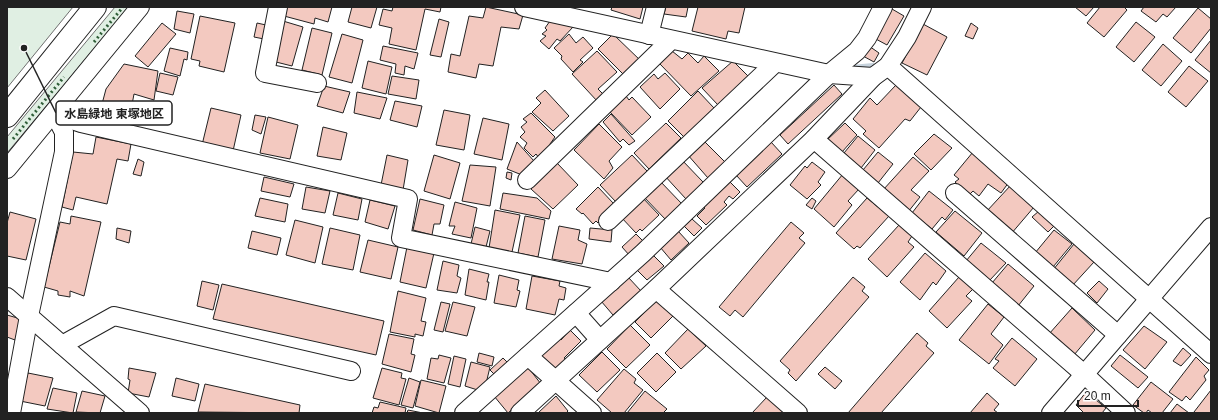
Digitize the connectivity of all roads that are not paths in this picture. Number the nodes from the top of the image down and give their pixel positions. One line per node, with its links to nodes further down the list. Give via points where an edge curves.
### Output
1 (95, 7): 16 (main road)
2 (140, 7): 15 (street)
3 (278, 7): 14 (street, via 264,73)
4 (524, 7): 8 (street)
5 (656, 7): 8 (street)
6 (883, 7): 12 (street, via 857,51)
7 (922, 7): 11 (street)
8 (649, 35): 9 (street)
9 (671, 40): 10 (street); 19 (street)
10 (775, 62): 12 (street); 21 (street)
11 (888, 66): 13 (street); 26 (street)
12 (829, 74): 13 (street); 23 (street)
13 (873, 77): 17 (street)
14 (317, 83)
15 (54, 113): 18 (street); 23 (street, via 81,123 408,199 401,238); 28 (street, via 64,132 64,152)
16 (7, 116)
17 (814, 139): 24 (street); 35 (street)
18 (7, 168)
19 (527, 180)
20 (955, 193): 29 (street)
21 (608, 221)
22 (1211, 227): 26 (street)
23 (611, 282): 27 (street)
24 (656, 289): 30 (street); 42 (street)
25 (7, 297): 28 (street)
26 (1149, 299): 29 (street); 32 (street)
27 (576, 313): 30 (street); 33 (street)
28 (29, 316): 31 (street); 37 (street)
29 (1118, 335): 35 (street)
30 (600, 340): 36 (street)
31 (62, 345): 34 (street, via 114,316); 38 (street)
32 (1211, 354)
33 (528, 356): 36 (street); 39 (street)
34 (351, 371)
35 (1084, 374): 43 (street); 44 (street)
36 (556, 381): 40 (street); 41 (street)
37 (11, 413)
38 (140, 413)
39 (464, 413)
40 (520, 413)
41 (592, 413)
42 (798, 413)
43 (1051, 413)
44 (1126, 413)

